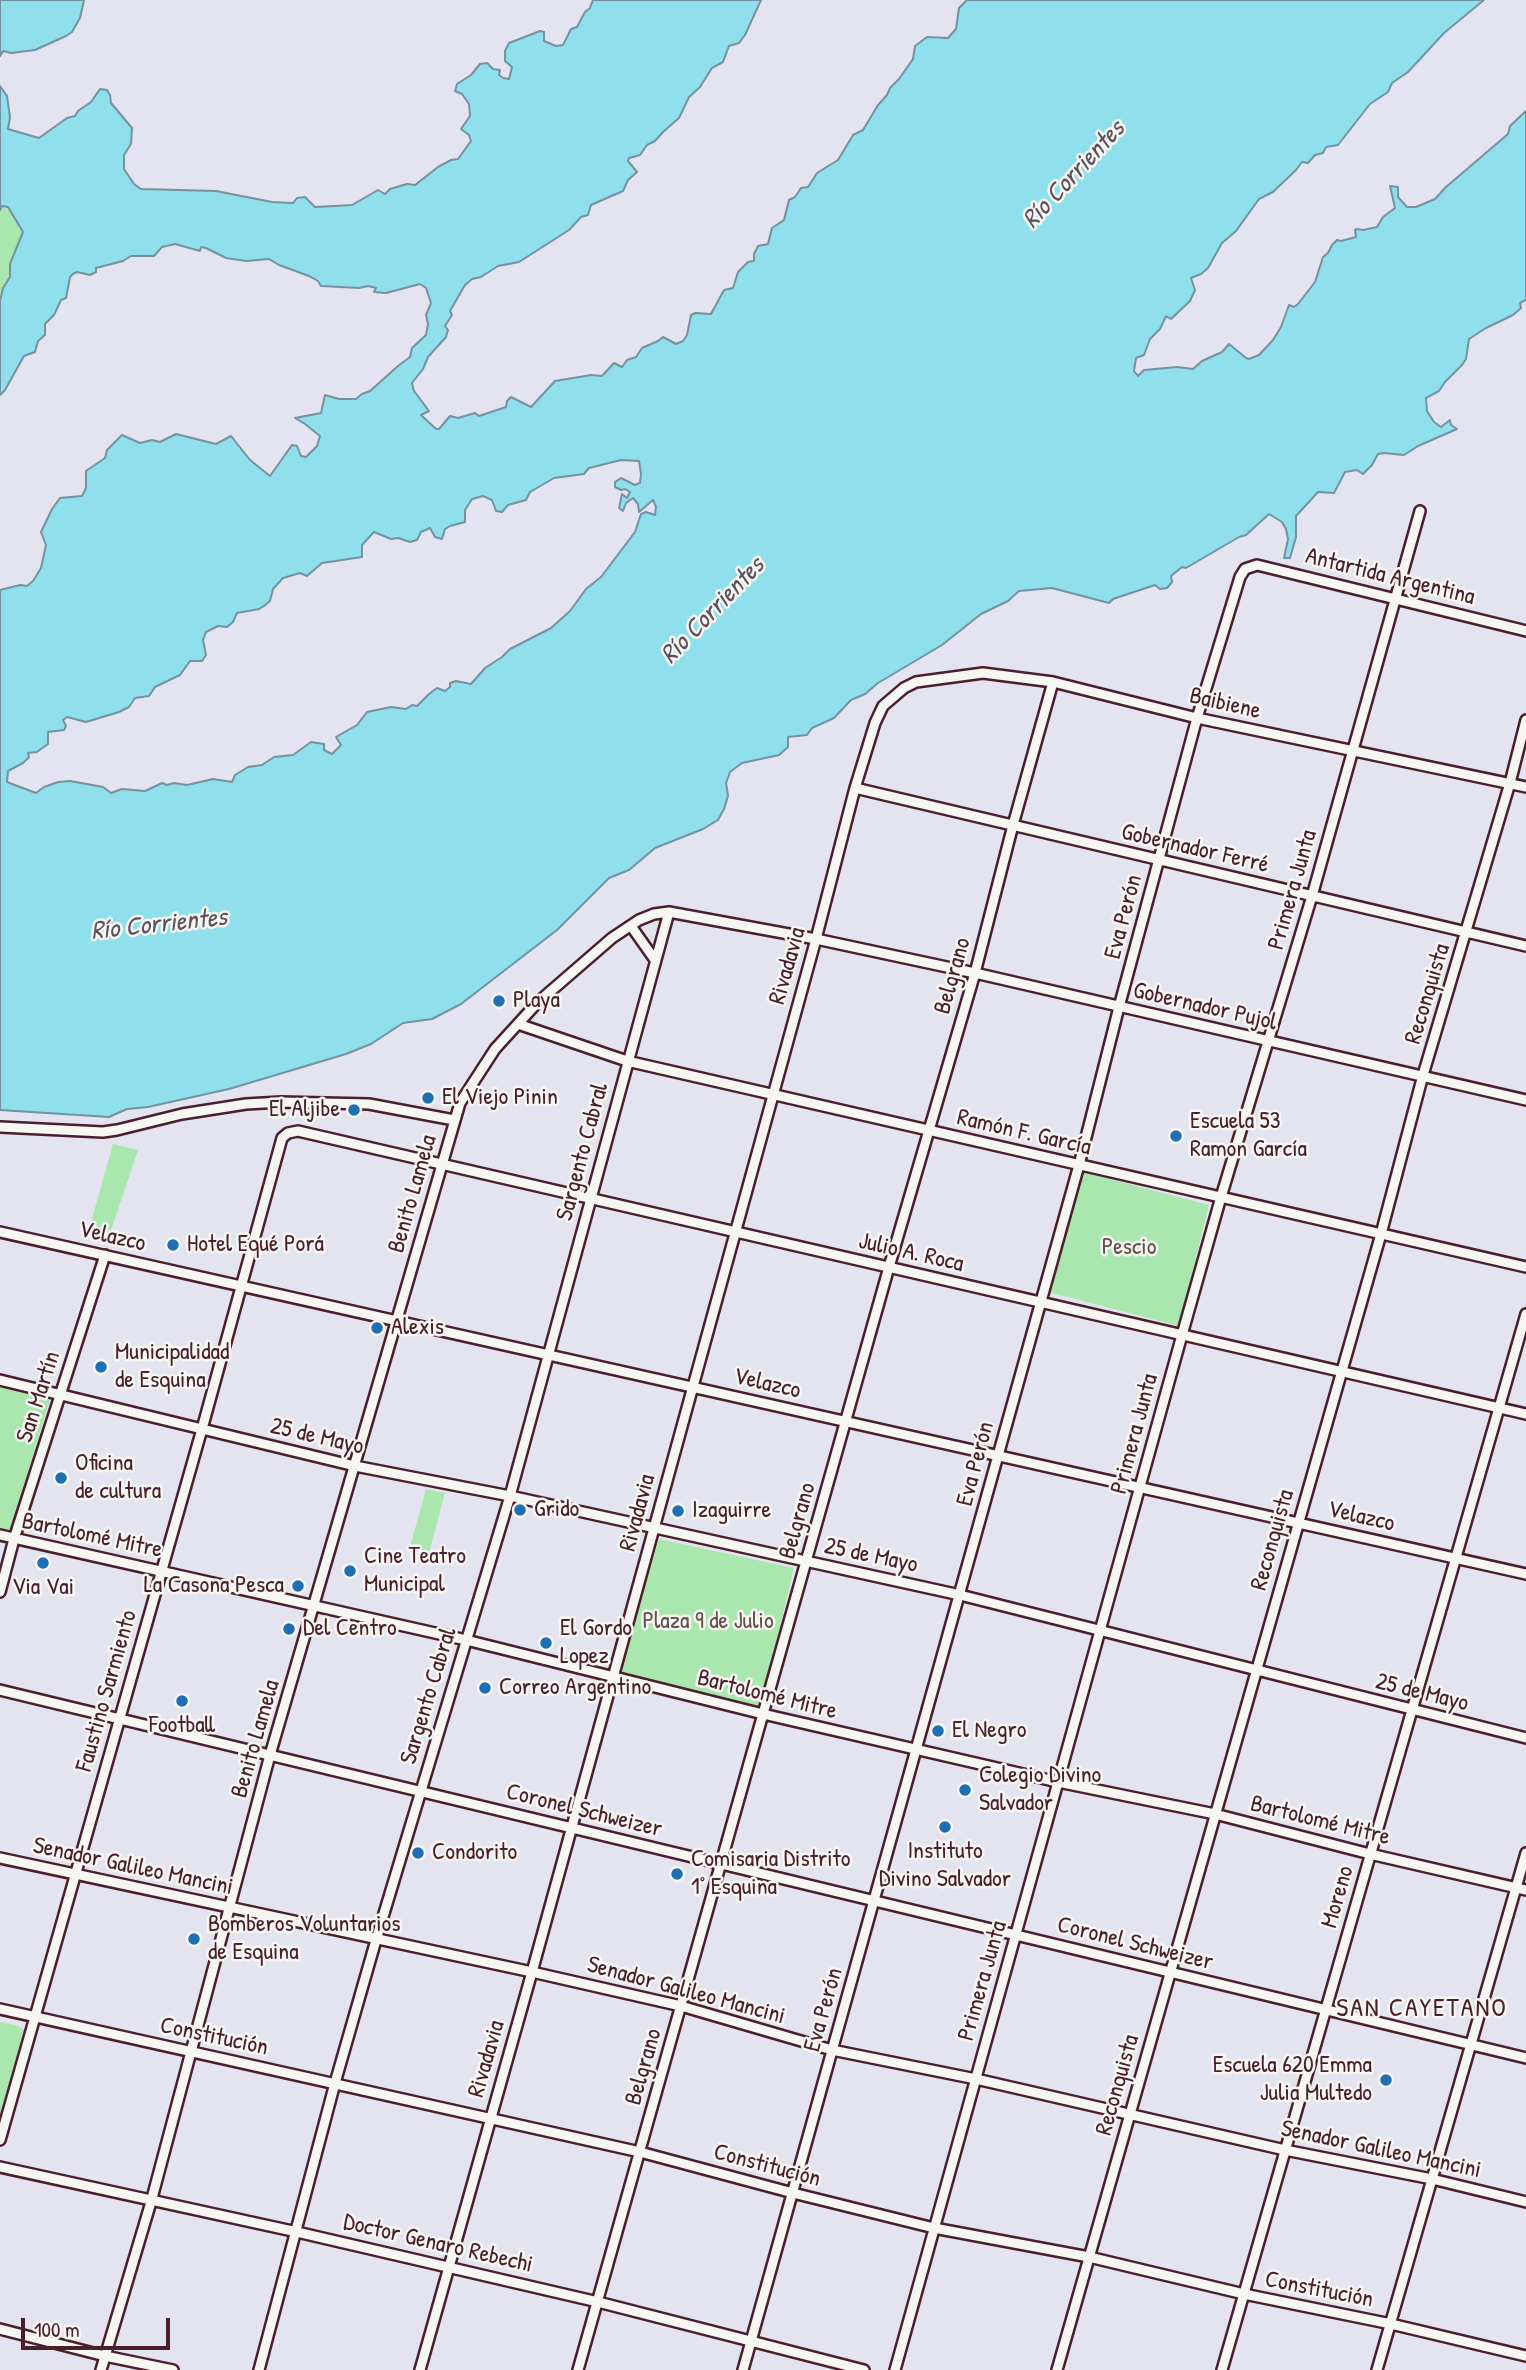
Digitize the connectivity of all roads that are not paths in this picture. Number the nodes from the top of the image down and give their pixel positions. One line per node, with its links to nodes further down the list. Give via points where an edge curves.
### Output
1 (1420, 511): 3 (street, Primera Junta)
2 (1245, 569): 3 (street, Antartida Argentina, via 1257,565); 7 (street, Eva Perón)
3 (1396, 597): 4 (street, Antartida Argentina); 9 (street, Primera Junta)
4 (1526, 631)
5 (916, 682): 6 (street, Baibiene, via 983,673); 12 (street, Rivadavia, via 883,706)
6 (1053, 682): 7 (street, Baibiene); 13 (street, Belgrano)
7 (1197, 719): 9 (street, Baibiene); 14 (street, Eva Perón)
8 (1526, 720): 10 (street, Reconquista)
9 (1352, 751): 10 (street, Baibiene); 15 (street, Primera Junta)
10 (1510, 783): 11 (street, Baibiene); 18 (street, Reconquista)
11 (1526, 787)
12 (855, 788): 13 (street, Gobernador Ferré); 19 (street, Rivadavia)
13 (1013, 825): 14 (street, Gobernador Ferré); 22 (street, Belgrano)
14 (1159, 860): 15 (street, Gobernador Ferré); 23 (street, Eva Perón)
15 (1312, 896): 18 (street, Gobernador Ferré); 25 (street, Primera Junta)
16 (669, 912): 17 (street, Benito Lamela); 19 (street, Gobernador Pujol); 21 (street, Sargento Cabral)
17 (631, 926): 21 (street); 24 (street, Benito Lamela)
18 (1466, 932): 20 (street, Gobernador Ferré); 27 (street, Reconquista)
19 (816, 939): 22 (street, Gobernador Pujol); 28 (street, Rivadavia)
20 (1526, 946)
21 (655, 960): 26 (street, Sargento Cabral)
22 (975, 973): 23 (street, Gobernador Pujol); 32 (street, Belgrano)
23 (1119, 1007): 25 (street, Gobernador Pujol); 35 (street, Eva Perón)
24 (518, 1024): 26 (street, Ramón F. García); 30 (street, Benito Lamela, via 475,1077)
25 (1269, 1042): 27 (street, Gobernador Pujol); 36 (street, Primera Junta)
26 (627, 1061): 28 (street, Ramón F. García); 37 (street, Sargento Cabral)
27 (1423, 1075): 29 (street, Gobernador Pujol); 40 (street, Reconquista)
28 (771, 1095): 32 (street, Ramón F. García); 39 (street, Rivadavia)
29 (1526, 1100)
30 (454, 1121): 31 (street, via 369,1104 281,1102 182,1114 103,1132); 34 (street, Benito Lamela)
31 (0, 1127)
32 (928, 1131): 35 (street, Ramón F. García); 42 (street, Belgrano)
33 (288, 1133): 34 (street, Julio A. Roca, via 298,1131); 44 (street, Faustino Sarmiento, via 282,1138)
34 (440, 1164): 37 (street, Julio A. Roca); 47 (street, Benito Lamela)
35 (1079, 1165): 36 (street, Ramón F. García); 45 (street, Eva Perón)
36 (1221, 1197): 40 (street, Ramón F. García); 48 (street, Primera Junta)
37 (592, 1200): 39 (street, Julio A. Roca); 49 (street, Sargento Cabral)
38 (0, 1231): 41 (street, Velazco)
39 (734, 1232): 42 (street, Julio A. Roca); 52 (street, Rivadavia)
40 (1381, 1234): 43 (street, Ramón F. García); 50 (street, Reconquista)
41 (106, 1255): 44 (street, Velazco); 53 (street, San Martín)
42 (889, 1267): 45 (street, Julio A. Roca); 56 (street, Belgrano)
43 (1526, 1267)
44 (242, 1286): 47 (street, Velazco); 57 (street, Faustino Sarmiento)
45 (1041, 1302): 48 (street, Julio A. Roca); 58 (street, Eva Perón)
46 (1526, 1314): 54 (street, Moreno)
47 (397, 1321): 49 (street, Velazco); 59 (street, Benito Lamela)
48 (1182, 1335): 50 (street, Julio A. Roca); 60 (street, Primera Junta)
49 (547, 1354): 52 (street, Velazco); 61 (street, Sargento Cabral)
50 (1341, 1371): 54 (street, Julio A. Roca); 62 (street, Reconquista)
51 (0, 1380): 53 (street, 25 de Mayo)
52 (692, 1387): 56 (street, Velazco); 63 (street, Rivadavia)
53 (60, 1395): 57 (street, 25 de Mayo); 65 (street, San Martín)
54 (1498, 1408): 55 (street, Julio A. Roca); 66 (street, Moreno)
55 (1526, 1414)
56 (846, 1422): 58 (street, Velazco); 67 (street, Belgrano)
57 (202, 1429): 59 (street, 25 de Mayo); 68 (street, Faustino Sarmiento)
58 (998, 1455): 60 (street, Velazco); 71 (street, Eva Perón)
59 (355, 1466): 61 (street, 25 de Mayo); 72 (street, Benito Lamela)
60 (1140, 1487): 62 (street, Velazco); 73 (street, Primera Junta)
61 (510, 1496): 63 (street, 25 de Mayo); 74 (street, Sargento Cabral)
62 (1298, 1523): 66 (street, Velazco); 75 (street, Reconquista)
63 (653, 1528): 67 (street, 25 de Mayo); 76 (street, Rivadavia)
64 (0, 1535): 65 (street, Bartolomé Mitre)
65 (14, 1539): 68 (street, Bartolomé Mitre); 70 (street, San Martín)
66 (1455, 1558): 69 (street, Velazco); 78 (street, Moreno)
67 (806, 1562): 71 (street, 25 de Mayo); 79 (street, Belgrano)
68 (161, 1571): 72 (street, Bartolomé Mitre); 80 (street, Faustino Sarmiento)
69 (1526, 1574)
70 (0, 1592)
71 (960, 1595): 73 (street, 25 de Mayo); 82 (street, Eva Perón)
72 (314, 1605): 74 (street, Bartolomé Mitre); 83 (street, Benito Lamela)
73 (1100, 1632): 75 (street, 25 de Mayo); 84 (street, Primera Junta)
74 (466, 1640): 76 (street, Bartolomé Mitre); 85 (street, Sargento Cabral)
75 (1256, 1669): 78 (street, 25 de Mayo); 86 (street, Reconquista)
76 (614, 1676): 79 (street, Bartolomé Mitre); 87 (street, Rivadavia)
77 (0, 1690): 80 (street, Coronel Schweizer)
78 (1411, 1711): 81 (street, 25 de Mayo); 89 (street, Moreno)
79 (763, 1714): 82 (street, Bartolomé Mitre); 91 (street, Belgrano)
80 (119, 1719): 83 (street, Coronel Schweizer); 92 (street, Faustino Sarmiento)
81 (1526, 1738)
82 (916, 1750): 84 (street, Bartolomé Mitre); 94 (street, Eva Perón)
83 (271, 1755): 85 (street, Coronel Schweizer); 95 (street, Benito Lamela)
84 (1058, 1782): 86 (street, Bartolomé Mitre); 96 (street, Primera Junta)
85 (420, 1791): 87 (street, Coronel Schweizer); 97 (street, Sargento Cabral)
86 (1215, 1814): 89 (street, Bartolomé Mitre); 99 (street, Reconquista)
87 (571, 1828): 91 (street, Coronel Schweizer); 98 (street, Rivadavia)
88 (1526, 1853): 93 (street)
89 (1370, 1854): 93 (street, Bartolomé Mitre); 102 (street, Moreno)
90 (0, 1857): 92 (street, Senador Galileo Mancini)
91 (721, 1864): 94 (street, Coronel Schweizer); 100 (street, Belgrano)
92 (75, 1874): 95 (street, Senador Galileo Mancini); 103 (street, Faustino Sarmiento)
93 (1521, 1889): 104 (street)
94 (874, 1901): 96 (street, Coronel Schweizer); 105 (street, Eva Perón)
95 (230, 1908): 97 (street, Senador Galileo Mancini); 106 (street, Benito Lamela)
96 (1016, 1935): 99 (street, Coronel Schweizer); 108 (street, Primera Junta)
97 (376, 1940): 98 (street, Senador Galileo Mancini); 109 (street, Sargento Cabral)
98 (532, 1972): 100 (street, Senador Galileo Mancini); 111 (street, Rivadavia)
99 (1170, 1972): 102 (street, Coronel Schweizer); 110 (street, Reconquista)
100 (681, 2006): 105 (street, Senador Galileo Mancini); 114 (street, Belgrano)
101 (0, 2009): 103 (street, Constitución)
102 (1326, 2009): 104 (street, Coronel Schweizer); 113 (street, Moreno)
103 (35, 2017): 106 (street, Constitución); 112 (street, Faustino Sarmiento)
104 (1471, 2044): 107 (street, Coronel Schweizer); 116 (street)
105 (832, 2050): 108 (street, Senador Galileo Mancini); 117 (street, Eva Perón)
106 (191, 2052): 109 (street, Constitución); 118 (street, Benito Lamela)
107 (1526, 2057)
108 (976, 2079): 110 (street, Senador Galileo Mancini); 120 (street, Primera Junta)
109 (335, 2083): 111 (street, Constitución); 121 (street, Sargento Cabral)
110 (1129, 2114): 113 (street, Senador Galileo Mancini); 122 (street, Reconquista)
111 (491, 2119): 114 (street, Constitución); 123 (street, Rivadavia)
112 (0, 2140)
113 (1285, 2150): 116 (street, Senador Galileo Mancini); 124 (street, Moreno)
114 (640, 2152): 117 (street, Constitución); 125 (street, Belgrano)
115 (0, 2167): 118 (street, Doctor Genaro Rebechi)
116 (1432, 2179): 119 (street, Senador Galileo Mancini); 126 (street)
117 (793, 2193): 120 (street, Constitución); 128 (street, Eva Perón)
118 (151, 2202): 121 (street, Doctor Genaro Rebechi); 129 (street, Benito Lamela)
119 (1526, 2202)
120 (934, 2228): 122 (street, Constitución); 138 (street, Primera Junta)
121 (297, 2232): 123 (street, Doctor Genaro Rebechi); 133 (street, Sargento Cabral)
122 (1089, 2257): 124 (street, Constitución); 139 (street, Reconquista)
123 (450, 2267): 125 (street, Doctor Genaro Rebechi); 134 (street, Rivadavia)
124 (1244, 2294): 126 (street, Constitución); 140 (street, Moreno)
125 (598, 2302): 128 (street, Doctor Genaro Rebechi); 135 (street, Belgrano)
126 (1391, 2324): 130 (street, Constitución); 141 (street)
127 (0, 2329): 129 (street)
128 (751, 2341): 136 (street, Eva Perón); 137 (street, Doctor Genaro Rebechi)
129 (105, 2356): 131 (street, Benito Lamela); 132 (street)
130 (1526, 2356)
131 (102, 2370)
132 (173, 2370)
133 (260, 2370)
134 (420, 2370)
135 (578, 2370)
136 (743, 2370)
137 (864, 2370)
138 (895, 2370)
139 (1057, 2370)
140 (1222, 2370)
141 (1377, 2370)

